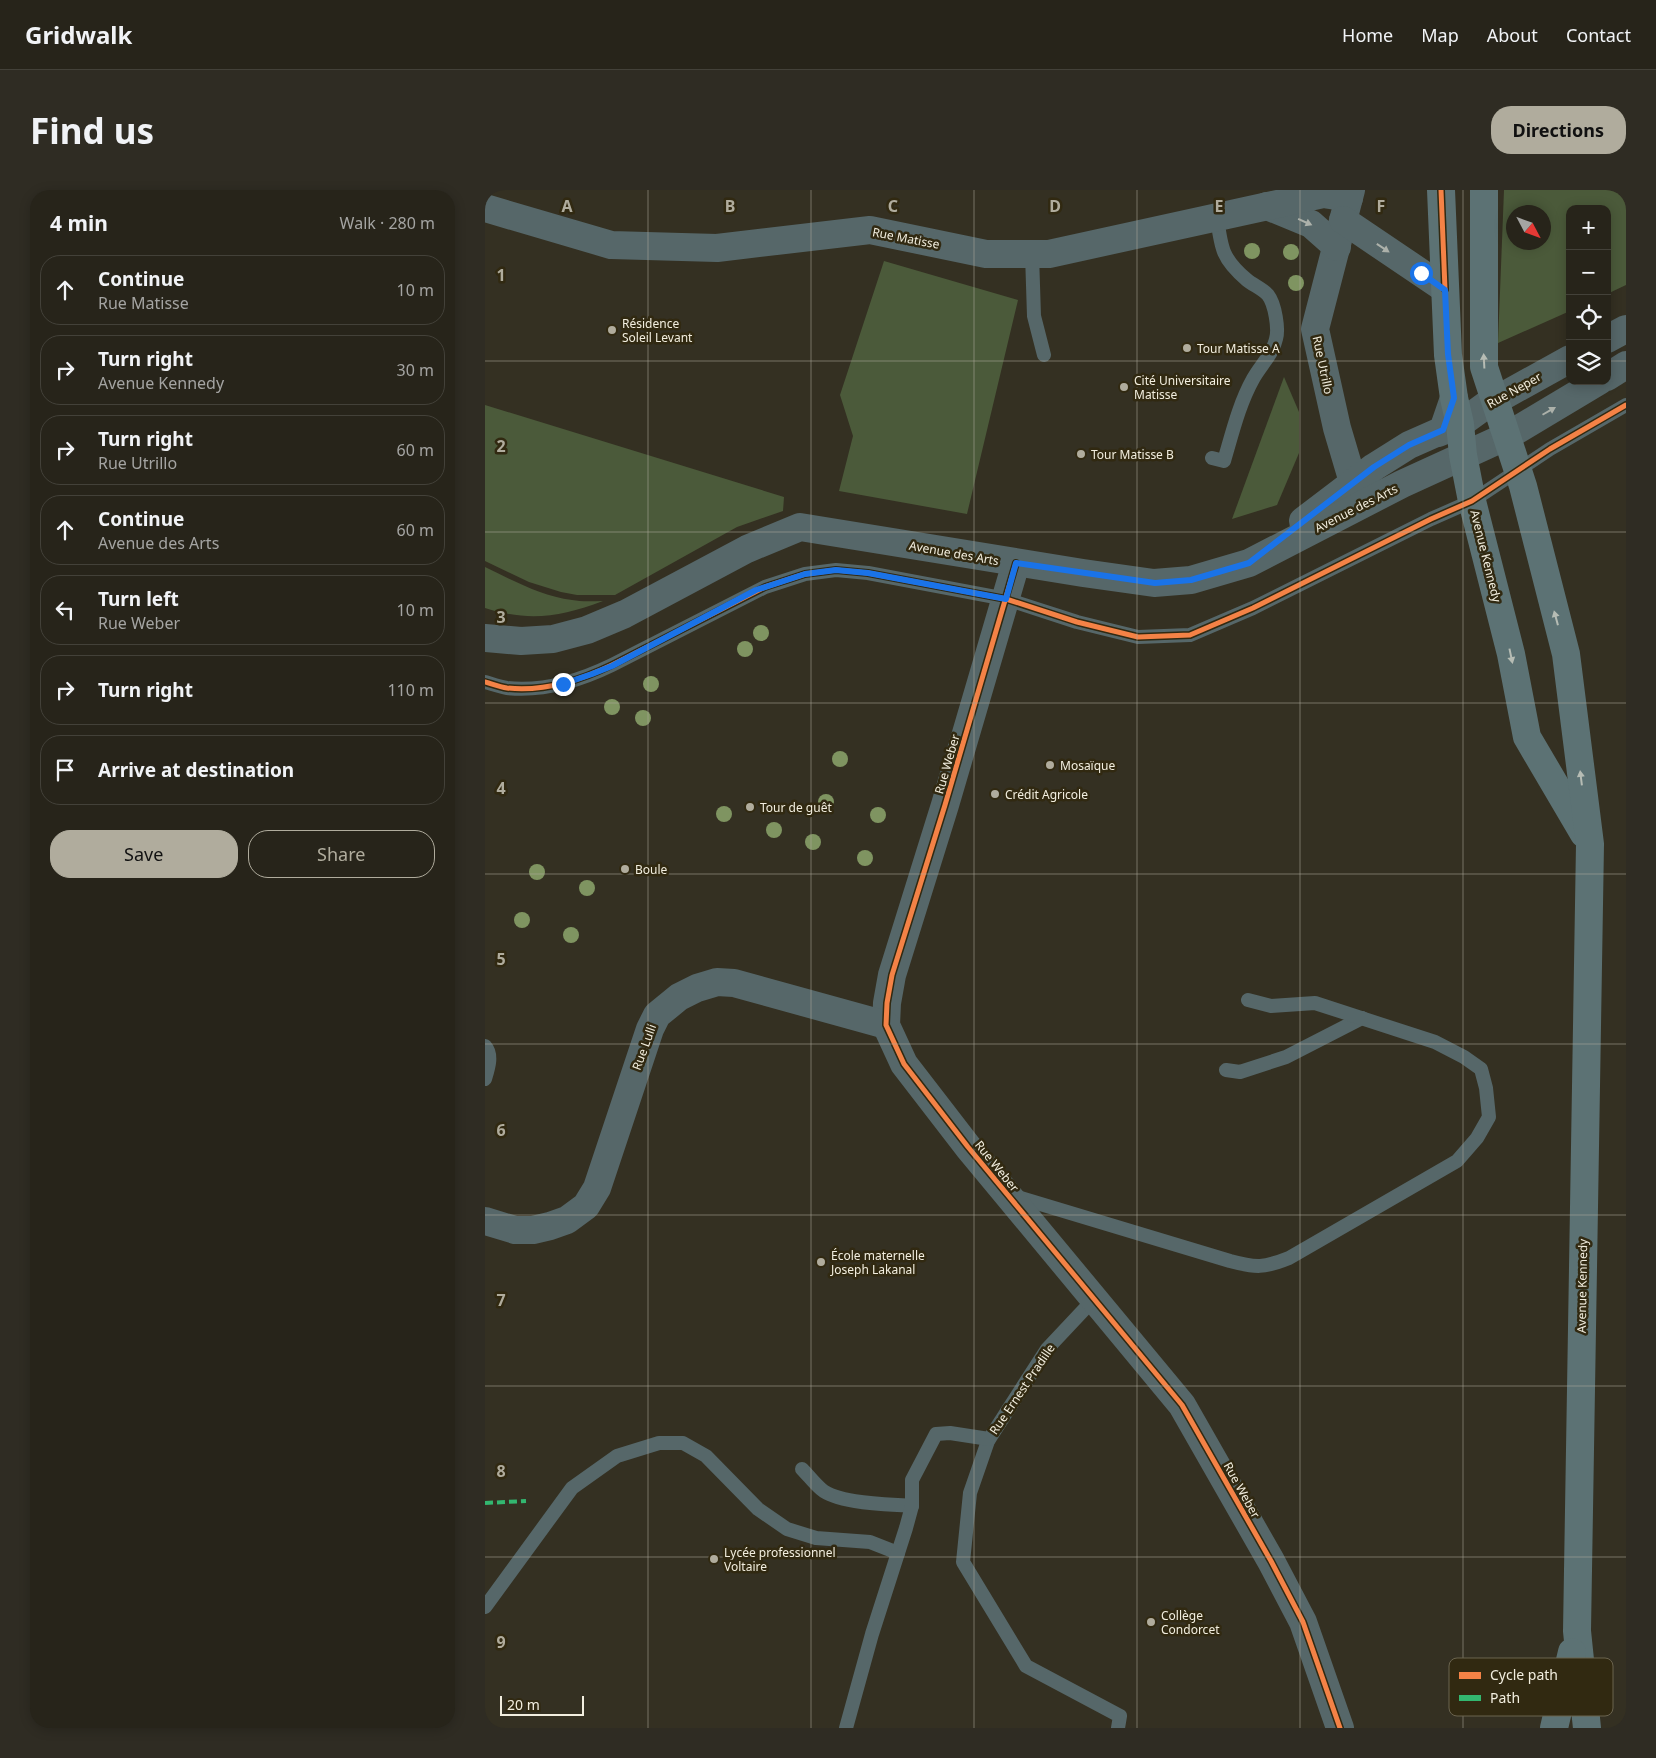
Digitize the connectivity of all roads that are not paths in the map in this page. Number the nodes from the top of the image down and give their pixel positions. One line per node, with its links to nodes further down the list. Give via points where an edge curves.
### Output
1 (1441, 190): 9 (main road, Avenue Kennedy)
2 (1484, 190): 17 (main road, Avenue Kennedy, one-way to 2, via 1484,367)
3 (1277, 199): 4 (street, Rue Matisse, via 1323,194); 6 (street, Rue Matisse); 7 (street, one-way to 7)
4 (1348, 203): 7 (street, Rue Utrillo); 9 (street, Rue Matisse, one-way to 9)
5 (485, 208): 8 (street, Rue Matisse, via 611,245 717,248 870,230 986,254)
6 (1217, 217): 8 (street, Rue Matisse, via 1049,254); 22 (lane, via 1220,244 1228,262 1268,295 1276,316 1276,340 1253,380 1224,461)
7 (1337, 247): 24 (street, Rue Utrillo, via 1315,329 1337,428)
8 (1033, 254): 12 (lane, via 1033,316)
9 (1445, 290): 19 (main road, Avenue Kennedy, via 1448,354)
10 (1626, 328): 11 (street)
11 (1611, 337)
12 (1044, 355)
13 (1566, 361): 17 (street, Rue Neper)
14 (1626, 366): 15 (street)
15 (1611, 374)
16 (1592, 385): 20 (street, one-way to 16)
17 (1493, 400): 19 (street, Rue Neper); 20 (main road, Avenue Kennedy)
18 (1626, 405): 23 (lane)
19 (1457, 411): 21 (main road, Avenue Kennedy); 24 (street, via 1409,445)
20 (1507, 436): 21 (street, Avenue des Arts); 23 (main road, Avenue Kennedy)
21 (1463, 455): 24 (street, Avenue des Arts); 25 (main road, Avenue Kennedy)
22 (1212, 458)
23 (1517, 470): 25 (lane); 30 (main road, Avenue Kennedy, one-way to 23, via 1566,654)
24 (1357, 494): 26 (street, Avenue des Arts, via 1249,563 1191,580 1155,583)
25 (1472, 500): 27 (lane, via 1253,608 1190,635 1138,637); 30 (main road, Avenue Kennedy, one-way to 30, via 1511,654 1527,737)
26 (1016, 563): 27 (street, Rue Weber); 28 (street, Avenue des Arts, via 800,526 747,549 625,614 587,630 553,639)
27 (1006, 599): 29 (lane, via 868,573 836,570 805,574 756,590 592,674 563,684 506,688); 33 (street, Rue Weber, via 892,975)
28 (485, 638)
29 (485, 682)
30 (1590, 844): 45 (main road, Avenue Kennedy)
31 (1248, 1000): 32 (lane, via 1271,1006 1315,1003)
32 (1362, 1018): 35 (lane, via 1286,1057 1240,1072); 37 (lane, via 1435,1042 1481,1069 1487,1088 1489,1117 1477,1138 1457,1161 1289,1258 1269,1266 1249,1266)
33 (886, 1025): 37 (street, Rue Weber, via 904,1064); 38 (street, Rue Lulli, via 734,982 717,982 697,988 679,997 657,1015 649,1029 597,1188 586,1206 567,1220 533,1230 515,1230)
34 (485, 1046): 36 (lane, via 489,1065)
35 (1226, 1070)
36 (485, 1079)
37 (1008, 1195): 39 (street, Rue Weber)
38 (485, 1221)
39 (1094, 1298): 40 (lane, Rue Ernest Pradille, via 1047,1349); 50 (street, Rue Weber, via 1182,1405 1303,1622)
40 (989, 1439): 42 (lane, via 936,1434 912,1480); 49 (lane, Rue Ernest Pradille, via 970,1493 963,1562 1026,1666 1120,1716)
41 (802, 1469): 42 (lane, via 822,1490 839,1497)
42 (912, 1506): 43 (lane)
43 (898, 1553): 44 (lane, via 870,1542 816,1538 787,1529 758,1508 706,1456 683,1443 659,1443 617,1456 572,1488); 48 (lane)
44 (485, 1607)
45 (1577, 1631): 46 (main road); 47 (main road, Avenue Kennedy)
46 (1571, 1658)
47 (1580, 1658)
48 (846, 1728)
49 (1118, 1728)
50 (1340, 1728)

